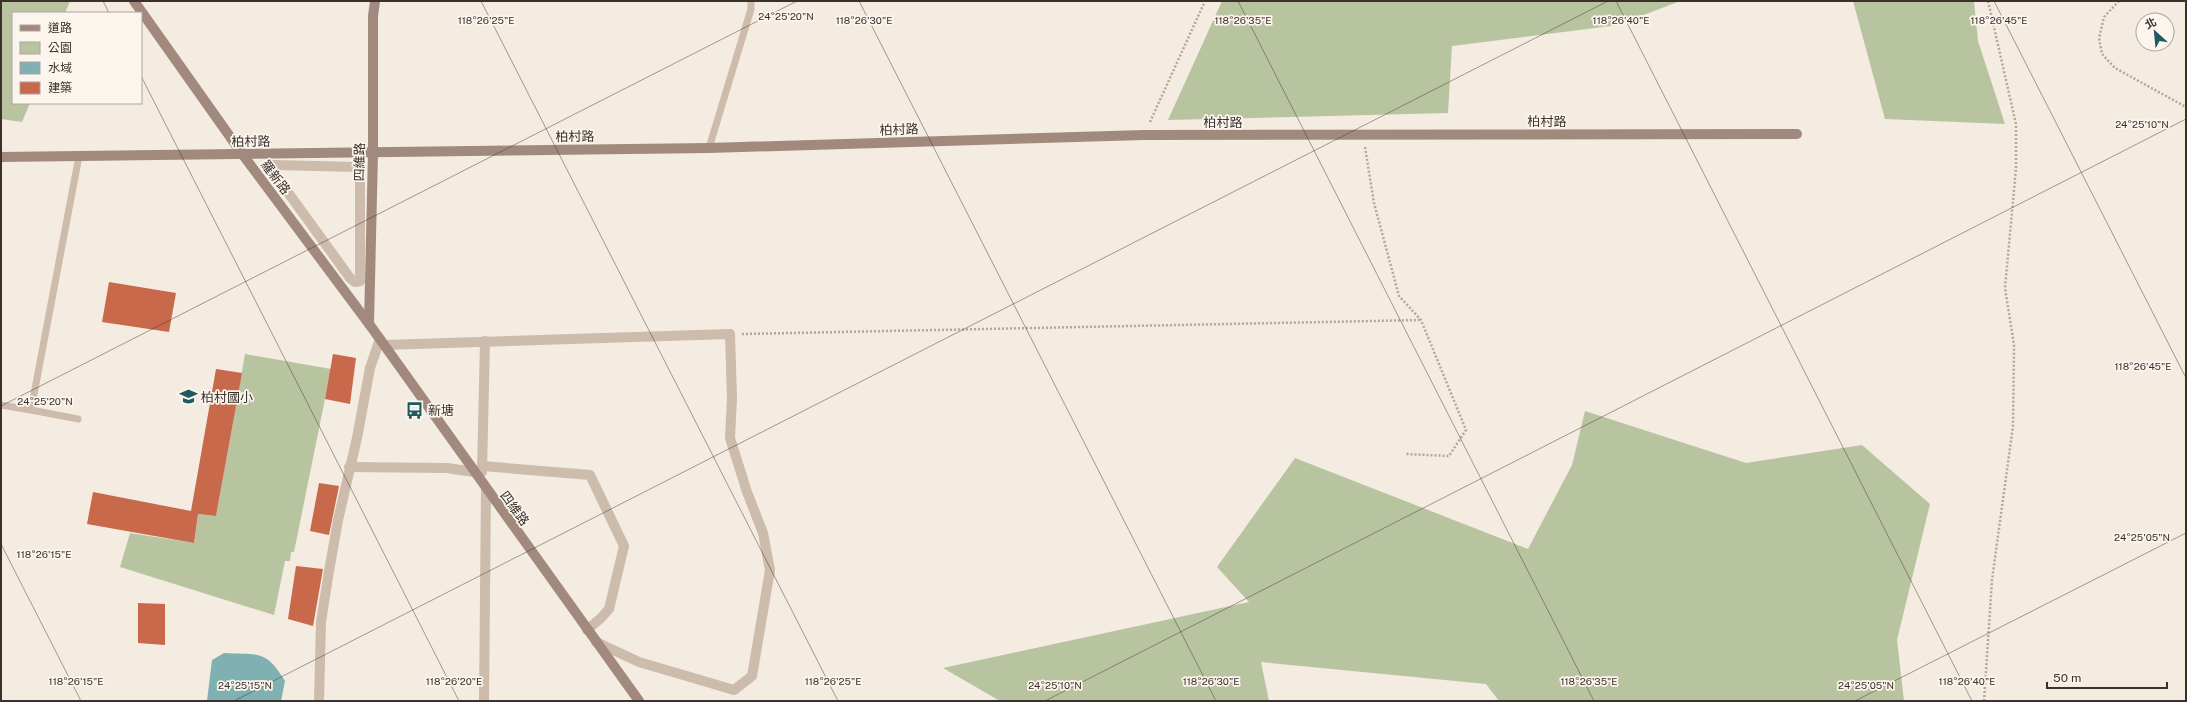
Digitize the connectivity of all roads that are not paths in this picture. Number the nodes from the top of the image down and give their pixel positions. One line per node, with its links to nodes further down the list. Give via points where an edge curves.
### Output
1 (134, 1): 5 (street, 羅新路)
2 (375, 1): 8 (street, 四維路)
3 (751, 1): 7 (lane, via 751,9)
4 (142, 12): 9 (street, 羅新路)
5 (142, 12)
6 (1797, 134): 7 (street, 柏村路, via 1144,135)
7 (708, 148): 8 (street, 柏村路)
8 (373, 152): 9 (street, 柏村路); 13 (street, 四維路)
9 (243, 154): 10 (street, 柏村路); 13 (street, 羅新路)
10 (79, 156): 11 (street, 柏村路); 17 (lane)
11 (1, 157)
12 (273, 165): 12 (street, via 357,167 360,172 360,280 355,282 350,278 271,169 270,166)
13 (371, 326): 15 (street, 四維路)
14 (485, 340): 15 (street); 20 (street); 23 (street, via 730,334 730,438 763,533 770,570 752,676 734,690 639,662)
15 (382, 342): 19 (street, via 370,368 358,438); 20 (street, 四維路)
16 (1, 405): 17 (lane)
17 (31, 410): 18 (lane)
18 (78, 419)
19 (349, 467): 20 (street); 24 (street, via 321,622)
20 (478, 469): 21 (street, 四維路); 22 (street, via 590,475 624,546 609,609)
21 (484, 486): 22 (street, 四維路); 25 (street)
22 (587, 630): 23 (street, 四維路)
23 (596, 642): 26 (street, 四維路)
24 (319, 701)
25 (484, 701)
26 (639, 701)

